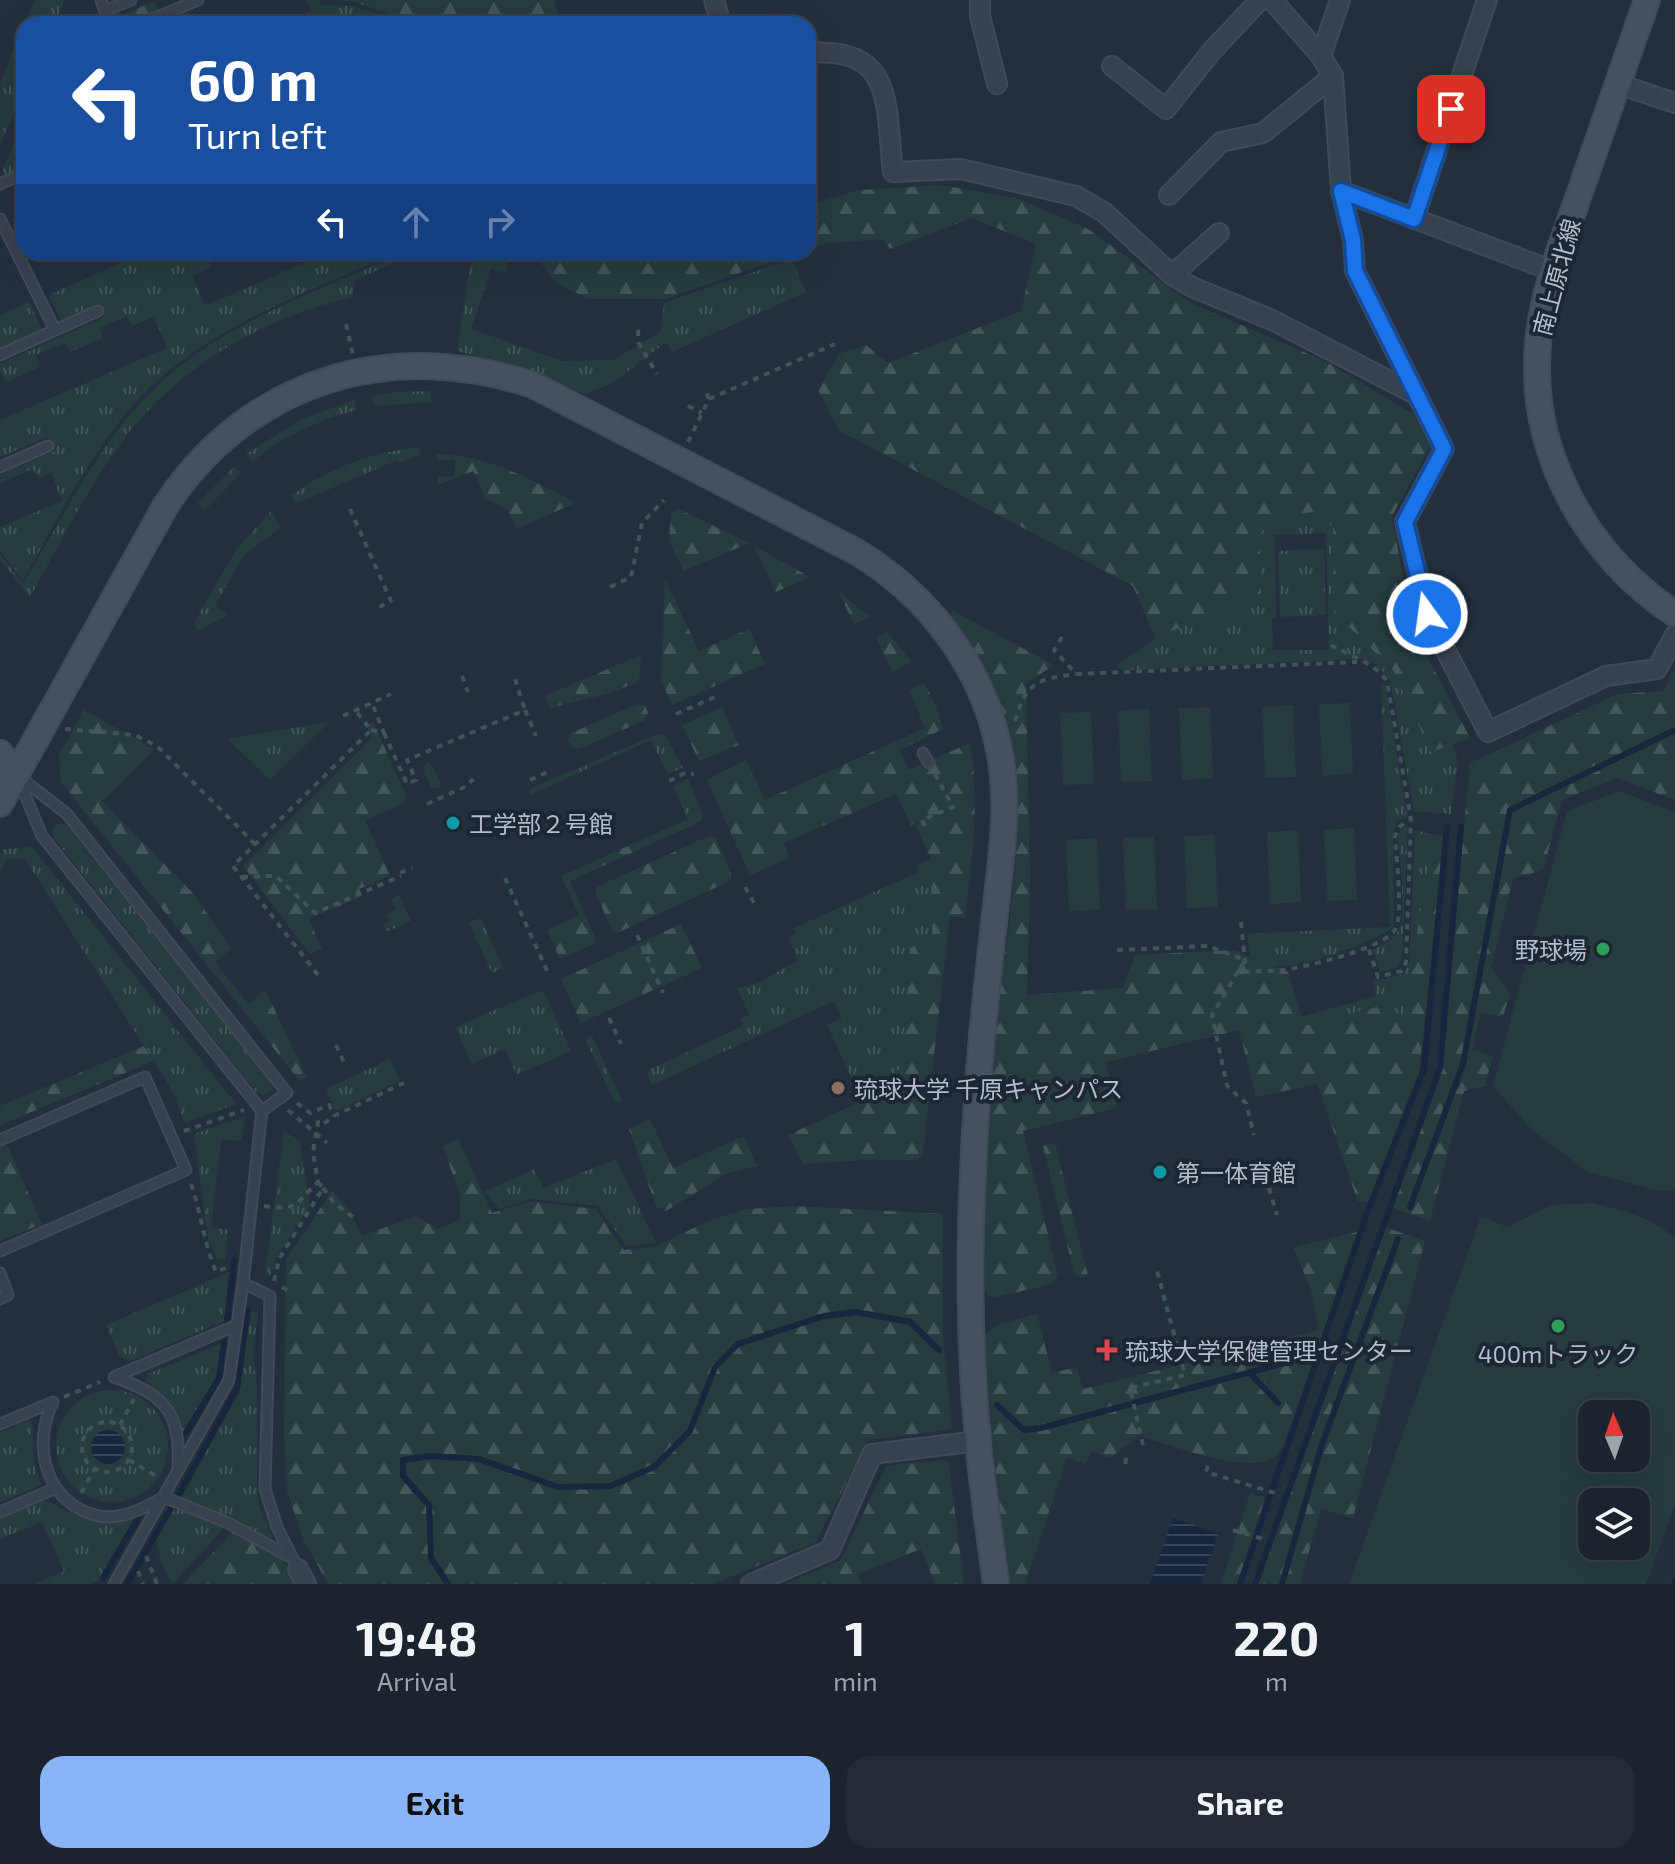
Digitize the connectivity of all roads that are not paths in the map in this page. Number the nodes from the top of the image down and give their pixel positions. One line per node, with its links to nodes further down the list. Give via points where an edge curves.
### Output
1 (101, 0): 2 (lane, via 105,11)
2 (131, 0)
3 (198, 0): 10 (lane)
4 (980, 0): 15 (street)
5 (1260, 0): 13 (street, via 1166,109)
6 (1272, 0): 12 (street)
7 (1340, 0): 12 (street)
8 (1487, 0): 21 (street)
9 (1647, 0): 16 (street, 南上原北線)
10 (160, 16)
11 (816, 52): 26 (street, via 859,58 878,77 893,172 961,169 1076,196 1105,213)
12 (1321, 56): 14 (street)
13 (1112, 66)
14 (1333, 76): 18 (street); 19 (street, via 1263,133 1221,142)
15 (997, 84)
16 (1618, 84): 17 (street); 25 (street, 南上原北線)
17 (1675, 103)
18 (1341, 191): 21 (street); 30 (street, via 1355,271)
19 (1169, 195)
20 (0, 219): 23 (lane)
21 (1414, 219): 25 (street)
22 (1219, 233): 26 (street)
23 (16, 251)
24 (20, 260): 28 (lane)
25 (1553, 271): 33 (street, 南上原北線, via 1537,361 1541,414 1554,464 1578,514 1607,554 1642,591)
26 (1172, 275): 30 (street)
27 (98, 311): 28 (lane)
28 (55, 330): 29 (lane)
29 (0, 355)
30 (1415, 394): 34 (street, via 1444,449 1405,522 1427,614 1488,732 1606,676 1657,669)
31 (48, 446): 32 (lane)
32 (0, 467)
33 (1675, 614)
34 (1675, 635)
35 (0, 753): 38 (street)
36 (923, 753): 37 (lane)
37 (929, 763)
38 (17, 775): 39 (street); 40 (lane, via 42,836); 40 (lane, via 67,814 287,1093); 48 (street, via 166,505 196,465 275,404 358,373 450,366 547,391 867,558 941,625 983,699 1001,758 1003,838 975,1154 972,1330)
39 (0, 804)
40 (262, 1111): 44 (lane)
41 (0, 1140): 42 (lane, via 145,1077 186,1170)
42 (0, 1251)
43 (0, 1273): 45 (lane, via 8,1295)
44 (243, 1283): 46 (lane); 53 (lane, via 270,1296 265,1489)
45 (0, 1299)
46 (237, 1325): 49 (lane, via 229,1380); 49 (lane, via 114,1377 163,1401 175,1421)
47 (0, 1424): 50 (lane, via 53,1402 41,1444)
48 (978, 1441): 55 (street, via 872,1454 830,1550); 56 (street)
49 (178, 1472): 51 (lane)
50 (56, 1488): 51 (lane, via 73,1506 101,1516 136,1513); 52 (lane)
51 (164, 1497): 53 (lane, via 228,1523); 54 (lane)
52 (0, 1512)
53 (299, 1570)
54 (114, 1584)
55 (751, 1584)
56 (996, 1584)

